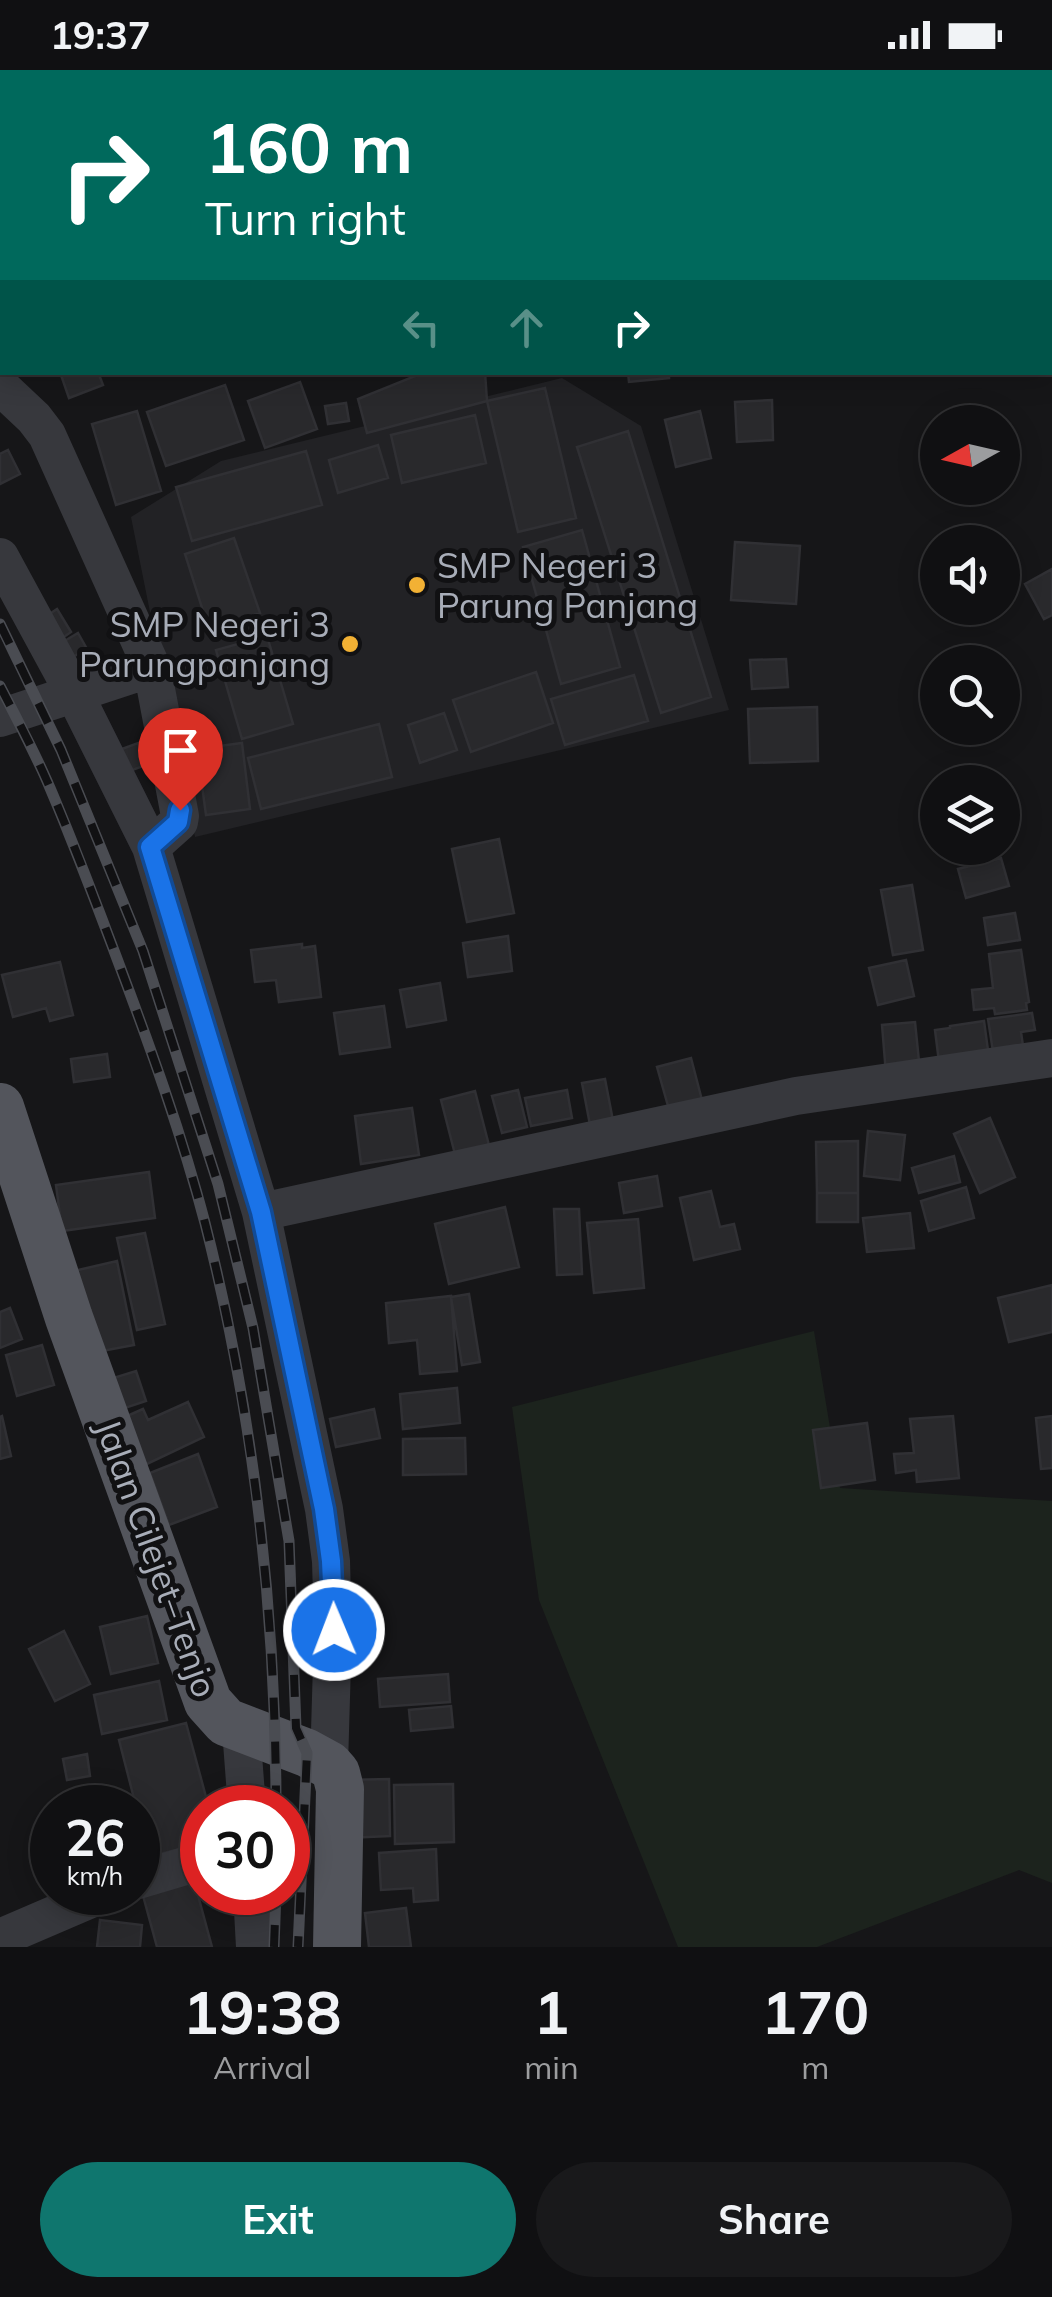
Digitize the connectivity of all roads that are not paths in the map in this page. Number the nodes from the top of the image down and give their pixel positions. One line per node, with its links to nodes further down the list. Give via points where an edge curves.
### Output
1 (0, 386): 3 (street, via 48,435)
2 (0, 557): 4 (street)
3 (152, 668): 4 (street); 6 (street, via 180,816)
4 (75, 695): 5 (street); 6 (street)
5 (0, 718)
6 (150, 847): 9 (street)
7 (1052, 1058): 9 (street, via 796,1096)
8 (0, 1108): 10 (main road, Jalan Cilejet–Tenjo, via 203,1690 215,1712)
9 (261, 1212): 11 (street, via 331,1561)
10 (241, 1729): 11 (main road, Jalan Cilejet–Tenjo); 12 (street)
11 (329, 1764): 17 (main road, via 340,1789)
12 (245, 1785)
13 (54, 1915): 15 (street)
14 (253, 1915): 16 (street)
15 (0, 1938)
16 (255, 1947)
17 (337, 1947)

